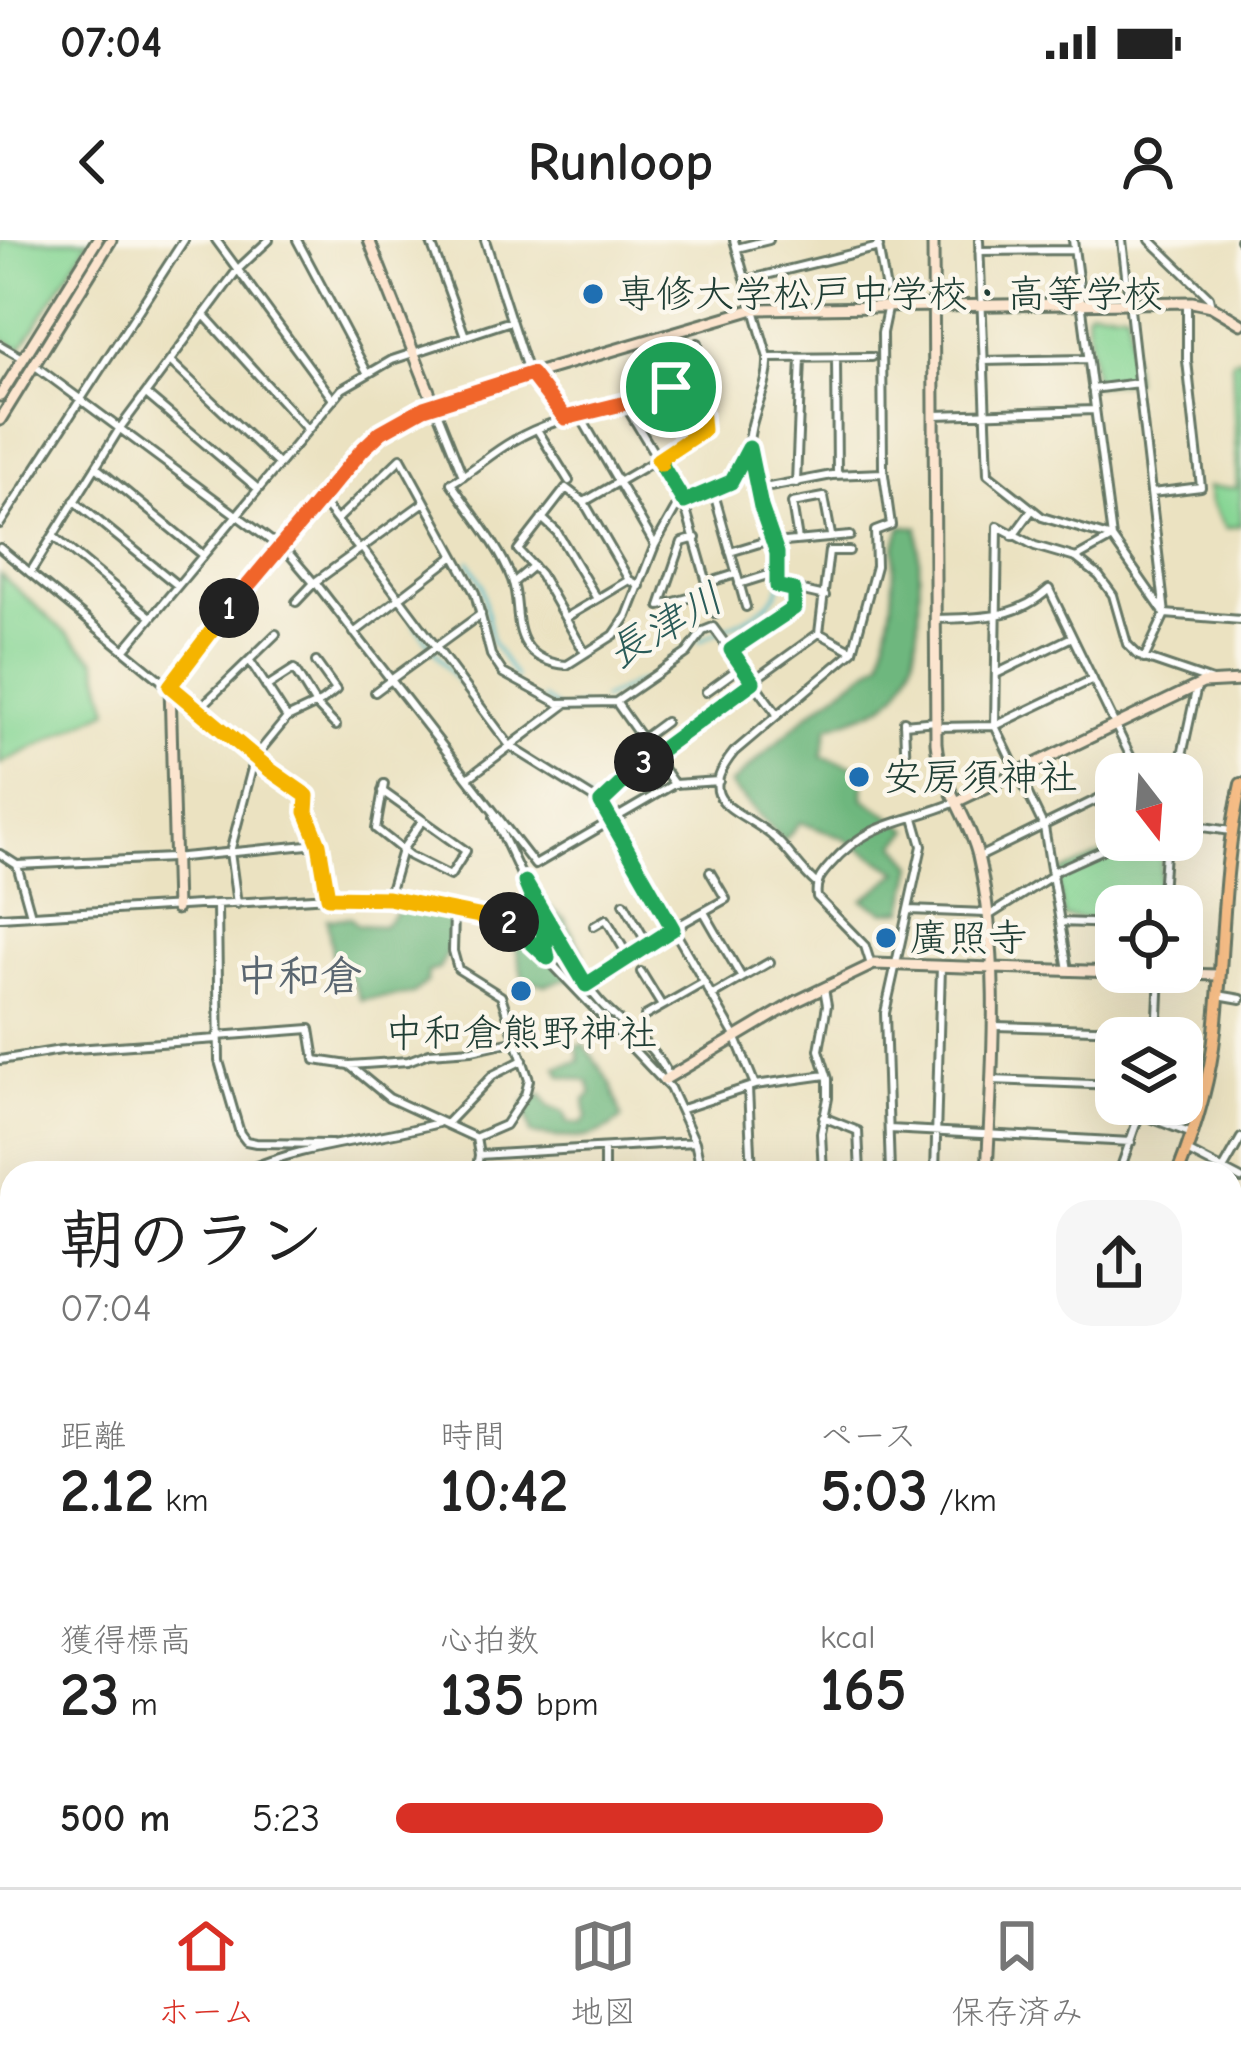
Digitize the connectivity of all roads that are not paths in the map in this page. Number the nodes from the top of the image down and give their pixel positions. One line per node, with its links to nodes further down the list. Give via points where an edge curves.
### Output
1 (98, 240): 44 (street)
2 (111, 240): 44 (street)
3 (184, 240): 52 (street)
4 (216, 240): 19 (street)
5 (269, 240): 19 (street)
6 (297, 240): 45 (street)
7 (369, 240): 36 (street)
8 (430, 240): 33 (street)
9 (485, 240): 31 (street)
10 (770, 240): 15 (street)
11 (933, 240): 28 (street)
12 (979, 240): 18 (street)
13 (1122, 240): 23 (street)
14 (1150, 240): 26 (street)
15 (735, 244): 20 (street)
16 (878, 244): 20 (street); 21 (street)
17 (1073, 245): 18 (street); 24 (street)
18 (980, 251): 25 (street)
19 (238, 269): 30 (street); 53 (street)
20 (746, 280): 29 (street)
21 (886, 290)
22 (1187, 302): 23 (street); 26 (street); 78 (street, via 1201,487)
23 (1129, 303): 24 (street); 47 (street)
24 (1081, 304): 25 (street); 41 (street)
25 (981, 306): 28 (street); 43 (street)
26 (1211, 306): 32 (street)
27 (887, 307): 28 (street); 29 (street); 69 (street)
28 (934, 307): 59 (street)
29 (754, 309): 38 (street); 46 (street)
30 (204, 315): 42 (street); 63 (street)
31 (511, 321): 33 (street); 46 (street)
32 (1241, 324)
33 (465, 336): 36 (street)
34 (698, 343): 48 (street)
35 (0, 345): 44 (street)
36 (414, 353): 45 (street); 55 (street)
37 (836, 357): 39 (street); 40 (street); 70 (street)
38 (768, 358): 39 (street); 65 (street)
39 (801, 358): 74 (street)
40 (872, 358)
41 (1088, 359): 43 (street); 49 (street)
42 (170, 361): 50 (street); 67 (street)
43 (983, 361): 58 (street)
44 (29, 362): 51 (street); 52 (street); 61 (street)
45 (367, 372): 53 (street)
46 (530, 374): 55 (street); 60 (street)
47 (1138, 383): 49 (street); 78 (street)
48 (699, 385): 54 (street); 66 (street, via 701,434)
49 (1092, 389): 56 (street)
50 (146, 394): 62 (street); 75 (street)
51 (0, 396)
52 (79, 398): 62 (street); 88 (street)
53 (332, 398): 63 (street)
54 (624, 403): 57 (street); 66 (street)
55 (434, 404): 71 (street); 79 (street, via 381,432)
56 (1095, 410): 58 (street); 94 (street)
57 (579, 414): 60 (street); 73 (street)
58 (984, 414): 59 (street); 84 (street, via 988,474)
59 (935, 415): 132 (street)
60 (565, 418): 64 (street)
61 (0, 420)
62 (120, 428): 68 (street); 85 (street)
63 (306, 428): 67 (street)
64 (538, 431): 71 (street); 72 (street)
65 (749, 448): 77 (street, via 731,482); 97 (street)
66 (658, 460): 73 (street); 82 (street)
67 (277, 463): 75 (street)
68 (96, 467): 80 (street); 104 (street)
69 (883, 473): 70 (street); 141 (street, via 891,525 875,531 876,566)
70 (837, 474): 74 (street)
71 (463, 476): 114 (street, via 451,483)
72 (569, 481)
73 (620, 482): 81 (street); 98 (street)
74 (796, 483): 76 (street)
75 (256, 488): 85 (street)
76 (764, 488)
77 (713, 490): 82 (street); 103 (street)
78 (1152, 493): 128 (street)
79 (320, 499): 87 (street); 99 (street)
80 (74, 501): 90 (street); 117 (street)
81 (584, 502): 86 (street, via 566,488); 112 (street)
82 (684, 502): 93 (street); 98 (street)
83 (423, 503): 87 (street, via 401,458); 101 (street); 106 (street)
84 (1032, 509): 92 (street); 94 (street)
85 (236, 514): 99 (street); 104 (street)
86 (542, 518): 108 (street, via 518,550); 123 (street)
87 (337, 520): 101 (street)
88 (0, 524)
89 (831, 535): 91 (street); 95 (street); 95 (street, via 824,497 792,503)
90 (53, 536): 109 (street); 129 (street)
91 (850, 536)
92 (1013, 536): 107 (street); 130 (street, via 998,526)
93 (696, 538): 115 (street); 120 (street, via 682,542 660,606)
94 (1112, 538): 107 (street); 128 (street)
95 (798, 540): 97 (street)
96 (763, 542): 103 (street)
97 (774, 543): 119 (street, via 777,586)
98 (655, 545): 118 (street)
99 (278, 546): 153 (street)
100 (0, 548): 109 (street)
101 (360, 548): 113 (street); 122 (street)
102 (849, 551): 121 (street, via 829,551)
103 (730, 552): 110 (street)
104 (202, 554): 117 (street)
105 (291, 556): 113 (street)
106 (454, 556): 122 (street); 126 (street)
107 (1076, 558): 143 (street, via 1106,583 1127,644)
108 (533, 566): 114 (street); 131 (street)
109 (30, 573): 139 (street)
110 (736, 574): 115 (street); 116 (street)
111 (771, 574): 116 (street)
112 (629, 580): 118 (street); 123 (street)
113 (315, 582): 124 (street); 134 (street)
114 (513, 583): 142 (street, via 530,650 560,665)
115 (707, 583): 120 (street)
116 (739, 584): 125 (street)
117 (177, 585): 129 (street)
118 (640, 586): 142 (street, via 614,634)
119 (794, 590): 121 (street); 140 (street, via 794,608)
120 (710, 592): 127 (street)
121 (825, 596): 135 (street)
122 (400, 598): 134 (street); 138 (street)
123 (597, 599): 131 (street)
124 (296, 602)
125 (746, 607)
126 (481, 614): 138 (street); 159 (street, via 503,673)
127 (716, 614)
128 (1166, 614): 133 (street); 143 (street)
129 (151, 616): 139 (street)
130 (996, 617): 132 (street); 137 (street, via 1049,589); 147 (street)
131 (565, 618): 142 (street)
132 (936, 619): 165 (street)
133 (1241, 620)
134 (354, 633): 149 (street)
135 (819, 633): 141 (street); 152 (street)
136 (276, 634): 144 (street)
137 (1072, 637): 147 (street); 148 (street)
138 (437, 646): 149 (street); 170 (street)
139 (125, 650): 153 (street)
140 (731, 650): 146 (street); 158 (street, via 707,627 687,652)
141 (854, 651): 162 (street)
142 (585, 653)
143 (1144, 659): 150 (street)
144 (249, 660): 155 (street); 161 (street)
145 (316, 662): 160 (street, via 336,690)
146 (742, 666): 152 (street); 157 (street)
147 (996, 674): 168 (street)
148 (1093, 679): 166 (street); 168 (street)
149 (391, 680): 156 (street); 177 (street)
150 (1212, 681): 151 (street); 154 (street)
151 (1241, 681)
152 (753, 682): 162 (street); 171 (street)
153 (170, 686): 161 (street); 197 (street)
154 (1197, 686): 166 (street); 173 (street)
155 (266, 687): 160 (street, via 294,669); 163 (street)
156 (375, 692)
157 (706, 692)
158 (616, 703): 159 (street); 169 (street)
159 (566, 704): 170 (street)
160 (316, 705): 163 (street); 167 (street)
161 (198, 710): 174 (street)
162 (777, 714): 178 (street, via 734,752)
163 (287, 718): 174 (street)
164 (665, 722): 169 (street)
165 (936, 724): 168 (street); 175 (street, via 902,723); 182 (street, via 938,758)
166 (1116, 725): 172 (street); 176 (street)
167 (336, 726)
168 (995, 726): 176 (street)
169 (643, 739): 171 (street)
170 (510, 746): 177 (street); 183 (street)
171 (653, 753): 179 (street); 183 (street)
172 (1132, 753)
173 (1182, 753)
174 (255, 757): 191 (street, via 307,796); 193 (street)
175 (906, 772)
176 (1017, 773): 182 (street); 188 (street)
177 (467, 778): 184 (street)
178 (718, 781): 179 (street); 202 (street, via 723,806 775,837)
179 (674, 784): 187 (street)
180 (1240, 789): 190 (highway)
181 (1095, 800): 188 (street)
182 (956, 802): 185 (street); 196 (street)
183 (601, 803): 187 (street)
184 (490, 808): 187 (street, via 535,865); 201 (street)
185 (914, 818): 202 (street, via 856,838); 209 (street, via 922,847)
186 (422, 820): 192 (street); 192 (street, via 383,788 376,829); 192 (street, via 466,851 450,876)
187 (610, 822): 218 (street)
188 (1044, 826): 196 (street); 200 (street)
189 (1203, 827): 190 (street)
190 (1231, 831): 231 (highway)
191 (319, 844): 193 (street); 203 (street)
192 (402, 850): 204 (street)
193 (230, 852): 197 (street); 206 (street)
194 (1095, 853): 200 (street)
195 (0, 854): 198 (street)
196 (978, 857): 212 (street)
197 (172, 858): 198 (street); 208 (street)
198 (17, 866): 213 (street)
199 (710, 872): 210 (street, via 726,899)
200 (1053, 873): 212 (street); 215 (street)
201 (525, 882): 221 (street); 234 (street)
202 (817, 884): 224 (street, via 817,897 865,946)
203 (328, 897): 204 (street); 206 (street)
204 (388, 898): 211 (street)
205 (624, 903): 219 (street)
206 (236, 904): 207 (street)
207 (217, 906): 208 (street); 244 (street)
208 (176, 909): 213 (street)
209 (909, 910): 212 (street); 223 (street)
210 (704, 912): 218 (street); 232 (street)
211 (454, 913): 221 (street, via 514,924); 245 (street, via 458,969 501,996)
212 (986, 915): 226 (street)
213 (31, 916): 214 (street)
214 (0, 917)
215 (1060, 922): 216 (street); 227 (street)
216 (1095, 923)
217 (594, 926): 220 (street, via 606,920)
218 (673, 929): 219 (street); 233 (street)
219 (647, 943): 220 (street)
220 (628, 956): 234 (street)
221 (548, 958): 250 (street)
222 (770, 962): 232 (street)
223 (898, 964): 224 (street); 225 (street); 259 (street, via 885,1013)
224 (871, 965): 235 (street)
225 (941, 966): 226 (street); 260 (street)
226 (994, 968): 227 (street); 241 (street)
227 (1068, 970): 228 (street)
228 (1095, 971)
229 (641, 972): 239 (street)
230 (1203, 974): 231 (street)
231 (1218, 975): 236 (highway)
232 (742, 978): 237 (street)
233 (703, 982): 237 (street); 239 (street)
234 (586, 985): 250 (street, via 659,1054)
235 (824, 988): 243 (street); 249 (street)
236 (1218, 995): 238 (street); 261 (highway)
237 (711, 997): 243 (street)
238 (1241, 999)
239 (662, 1006): 240 (street)
240 (645, 1016)
241 (994, 1026): 242 (street); 251 (street)
242 (1095, 1032)
243 (735, 1036): 250 (street); 253 (street)
244 (217, 1037): 246 (street); 248 (street, via 310,1029 315,1060); 266 (street, via 246,1141)
245 (518, 1040): 247 (street); 248 (street)
246 (0, 1060)
247 (523, 1060): 256 (street, via 493,1076); 263 (street, via 529,1080 514,1115)
248 (349, 1065): 256 (street, via 389,1098)
249 (826, 1075): 253 (street); 255 (street)
250 (666, 1079): 254 (street)
251 (991, 1079): 252 (street); 262 (street)
252 (1095, 1083)
253 (751, 1087): 254 (street); 274 (street)
254 (682, 1109): 264 (street)
255 (823, 1117): 275 (street); 276 (street, via 858,1131)
256 (444, 1123): 263 (street); 266 (street)
257 (1136, 1125): 265 (street)
258 (1169, 1125): 261 (street)
259 (889, 1129): 260 (street); 277 (street)
260 (936, 1134): 262 (street); 278 (street)
261 (1192, 1134): 268 (highway)
262 (988, 1137): 265 (street); 279 (street)
263 (476, 1138): 269 (street)
264 (695, 1142): 267 (street); 273 (street)
265 (1131, 1142): 280 (street)
266 (331, 1144): 270 (street)
267 (604, 1150): 269 (street); 272 (street)
268 (1186, 1151): 281 (highway); 282 (street)
269 (479, 1155): 271 (street)
270 (281, 1161)
271 (478, 1161)
272 (604, 1161)
273 (699, 1161)
274 (752, 1161)
275 (823, 1161)
276 (859, 1161)
277 (890, 1161)
278 (935, 1161)
279 (987, 1161)
280 (1124, 1161)
281 (1182, 1161)
282 (1204, 1161)

